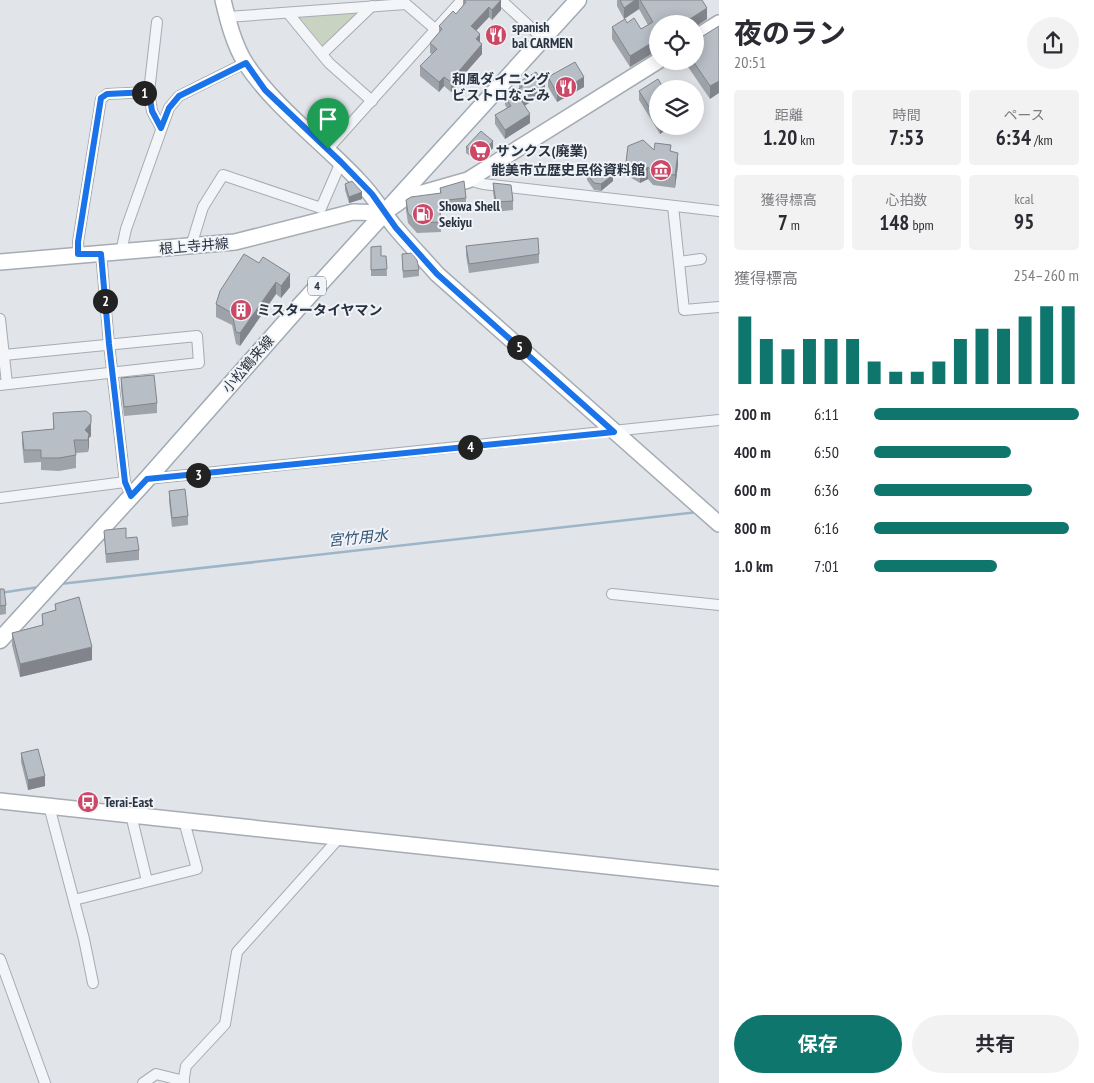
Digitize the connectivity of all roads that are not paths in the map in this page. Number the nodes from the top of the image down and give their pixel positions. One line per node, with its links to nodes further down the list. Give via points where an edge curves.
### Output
1 (223, 0): 7 (main road)
2 (462, 0): 10 (street)
3 (501, 0): 12 (street)
4 (578, 0): 12 (main road, 小松鶴来線 / 4)
5 (372, 6): 6 (street); 10 (street, via 406,4); 13 (street)
6 (288, 14): 7 (street); 13 (street)
7 (227, 17): 14 (main road)
8 (157, 22): 16 (street)
9 (719, 23): 11 (main road)
10 (435, 29): 17 (street)
11 (704, 32)
12 (542, 38): 24 (main road, 小松鶴来線 / 4)
13 (322, 54): 17 (street)
14 (246, 63): 18 (street, via 179,96 169,108); 19 (main road, via 265,90)
15 (649, 67): 21 (main road)
16 (149, 92): 18 (street, via 152,111); 27 (street, via 107,94 101,98)
17 (372, 100): 19 (street)
18 (161, 128): 26 (street, via 126,229)
19 (328, 149): 20 (main road)
20 (341, 162): 24 (main road, via 372,194); 25 (street, via 321,208 223,175 203,207)
21 (468, 180): 22 (street); 24 (main road, via 405,198)
22 (673, 206): 23 (street); 31 (street)
23 (719, 211)
24 (384, 213): 25 (main road, 根上寺井線, via 353,212 234,242); 39 (main road, via 437,274); 40 (main road, 小松鶴来線 / 4)
25 (190, 246): 26 (main road, 根上寺井線)
26 (122, 252): 28 (main road, 根上寺井線)
27 (78, 254): 28 (main road, 根上寺井線); 30 (main road, 根上寺井線)
28 (101, 254): 34 (street)
29 (701, 259): 31 (street)
30 (0, 262)
31 (679, 262): 32 (street, via 684,310)
32 (719, 307)
33 (0, 319): 35 (street)
34 (109, 344): 35 (street); 36 (street); 36 (street, via 197,336 199,363)
35 (4, 355): 37 (street)
36 (112, 371): 37 (street); 41 (street)
37 (3, 385)
38 (719, 420): 39 (street)
39 (614, 432): 40 (street); 43 (main road)
40 (147, 479): 41 (main road, 小松鶴来線 / 4)
41 (128, 489): 42 (street); 46 (main road, 小松鶴来線 / 4, via 60,575)
42 (0, 498)
43 (716, 522)
44 (612, 594): 45 (street)
45 (719, 605)
46 (0, 640)
47 (0, 801): 48 (main road)
48 (49, 806): 49 (main road); 54 (street)
49 (131, 815): 50 (main road); 53 (street)
50 (184, 821): 51 (main road); 53 (street, via 197,869)
51 (340, 837): 52 (main road); 57 (street, via 236,952 225,1024 186,1066)
52 (719, 878)
53 (147, 881): 54 (street)
54 (74, 900): 56 (street)
55 (0, 959): 58 (street)
56 (93, 983)
57 (184, 1082): 59 (street, via 156,1074)
58 (45, 1083)
59 (143, 1083)

